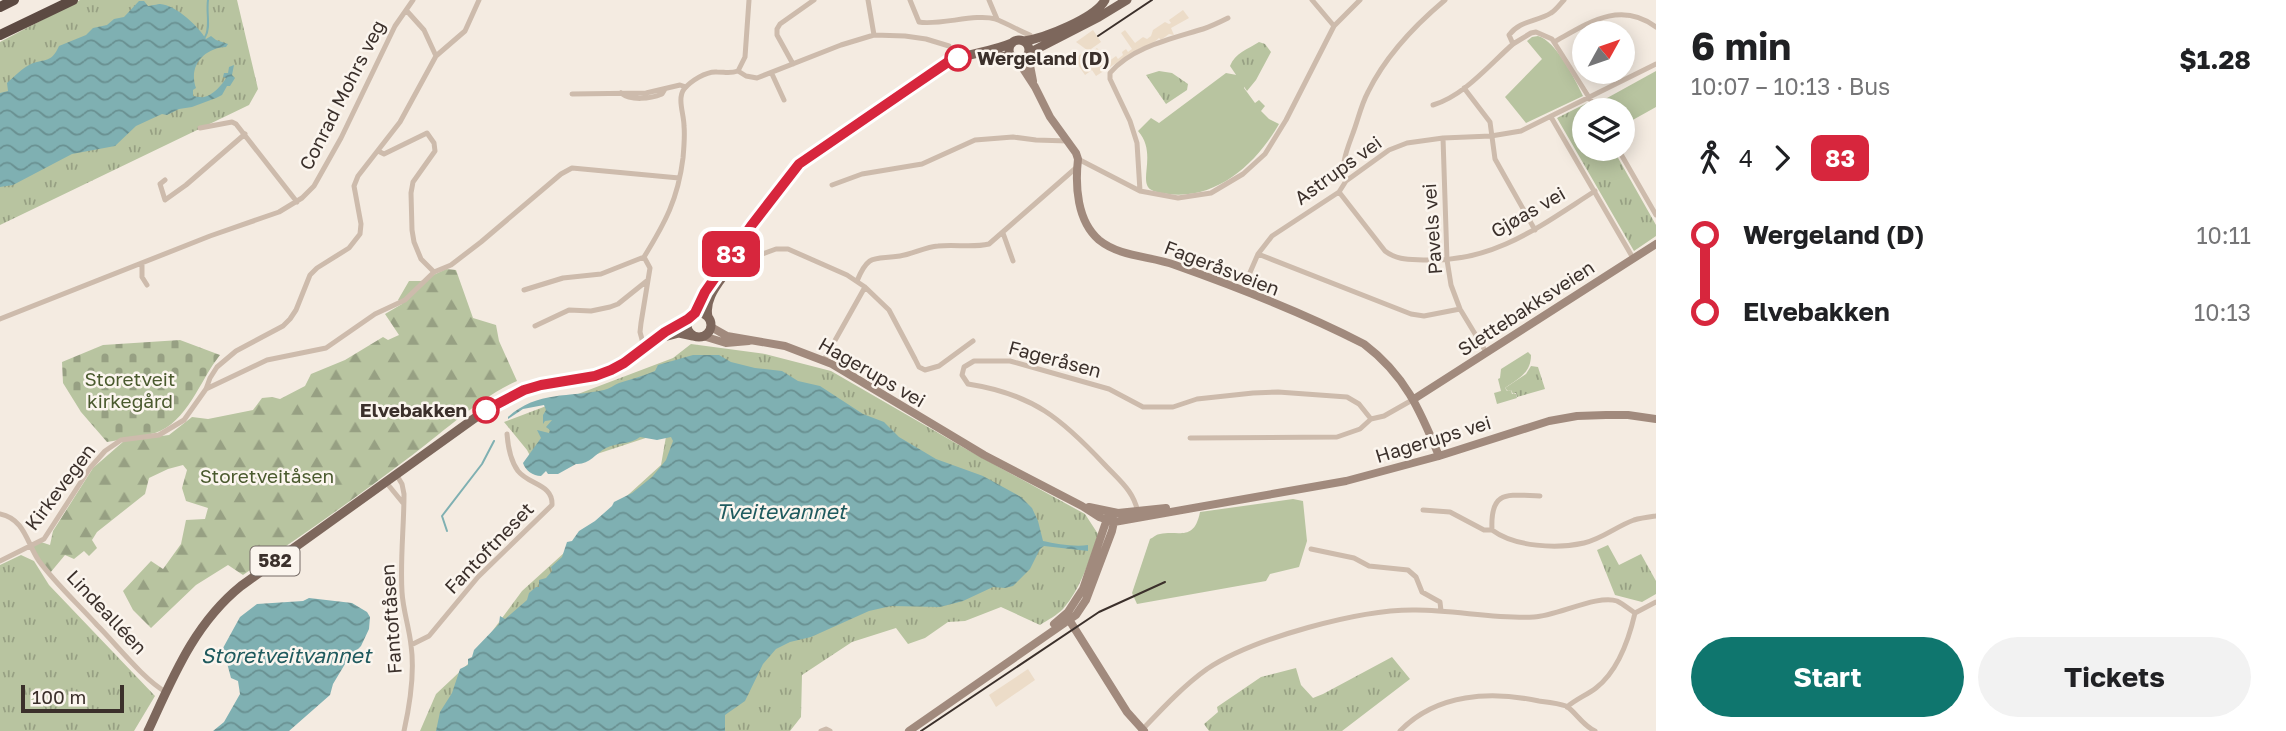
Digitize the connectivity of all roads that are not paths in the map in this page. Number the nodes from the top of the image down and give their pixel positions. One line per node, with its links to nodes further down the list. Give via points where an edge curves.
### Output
1 (14, 0): 18 (highway)
2 (73, 0): 26 (highway)
3 (413, 0): 20 (street, Conrad Mohrs veg)
4 (479, 0): 34 (street, Kirkevegen, via 465,31)
5 (750, 0): 39 (street, via 745,57)
6 (814, 0): 36 (street, via 777,29)
7 (868, 0): 27 (street)
8 (910, 0): 23 (street, via 919,22)
9 (989, 0): 23 (street)
10 (1105, 0): 28 (main road, 582, via 1096,11 1074,22 1045,36)
11 (1113, 0): 21 (main road, 582)
12 (1127, 0): 21 (main road, 582)
13 (1312, 0): 19 (street)
14 (1324, 0): 19 (street)
15 (1360, 0): 24 (street)
16 (1445, 0): 61 (street, via 1396,47 1371,85 1344,161)
17 (1564, 0): 31 (street, via 1551,13 1512,30)
18 (0, 7)
19 (1317, 7): 24 (street)
20 (406, 10): 34 (street, via 424,30); 66 (street, Conrad Mohrs veg, via 314,186)
21 (1099, 17): 33 (main road, 582)
22 (1228, 18): 63 (street, via 1141,50 1110,73 1137,143)
23 (999, 21): 28 (street)
24 (1334, 26): 63 (street, via 1279,132 1265,154 1243,174 1211,193 1178,198)
25 (1656, 27): 29 (street, via 1636,15 1616,13)
26 (0, 35)
27 (874, 35): 32 (street, via 927,38); 36 (street)
28 (1027, 38): 30 (main road, 582); 33 (main road)
29 (1555, 42): 31 (street, via 1536,32); 47 (street)
30 (1012, 43): 35 (main road, via 1008,50); 38 (main road, 582, via 961,57)
31 (1513, 44): 43 (street)
32 (948, 47)
33 (1029, 54): 35 (main road, 582); 42 (main road, Fageråsveien)
34 (436, 56): 56 (street, Kirkevegen, via 400,122)
35 (1015, 60): 38 (main road, 582, via 991,57); 42 (main road, Fageråsveien)
36 (793, 64): 40 (street)
37 (1656, 64): 47 (street, Astrups vei)
38 (943, 67): 67 (main road, 582, via 799,164)
39 (738, 71): 40 (street, via 757,78); 41 (street, via 708,73)
40 (772, 74): 48 (street)
41 (686, 87): 44 (street); 45 (street)
42 (1035, 87): 55 (main road, Fageråsveien)
43 (1464, 88): 49 (street); 53 (street, via 1490,122)
44 (664, 90): 45 (street); 46 (street)
45 (682, 93): 59 (street, via 684,138)
46 (572, 94)
47 (1590, 97): 50 (street, Astrups vei)
48 (784, 100)
49 (1433, 104)
50 (1551, 117): 53 (street, Astrups vei, via 1521,131); 64 (street)
51 (200, 128): 52 (street, via 232,122)
52 (245, 134): 60 (street, via 165,200 160,184); 66 (street, Conrad Mohrs veg)
53 (1491, 136): 54 (street, Astrups vei); 69 (street, via 1495,159)
54 (1443, 138): 61 (street, Astrups vei, via 1389,150); 76 (street, Pavels vei)
55 (1068, 141): 58 (main road, Fageråsveien); 62 (street, via 1013,137 975,141 922,164 862,174)
56 (378, 151): 79 (street, via 384,154 427,133 434,143 433,155 413,182 411,193 414,242 421,259); 98 (street, Kirkevegen, via 355,186 361,224 355,243 310,275 296,310 283,326 236,351 217,367)
57 (1625, 161): 68 (street)
58 (1078, 163): 63 (street); 70 (street); 85 (main road, Fageråsveien, via 1081,213 1101,242)
59 (679, 178): 73 (street, via 666,221); 79 (street, via 572,167 450,265)
60 (165, 180)
61 (1346, 181): 65 (street, Astrups vei)
62 (832, 185)
63 (1140, 191)
64 (1595, 191): 69 (street, Gjøas vei); 75 (street)
65 (1339, 192): 72 (street, Astrups vei, via 1272,236); 76 (street, Gjøas vei, via 1393,257)
66 (297, 202): 78 (street, Conrad Mohrs veg)
67 (767, 207): 87 (main road, 582); 89 (main road, 582, via 712,293)
68 (1656, 215)
69 (1535, 230): 76 (street, Gjøas vei, via 1486,253)
70 (1003, 233): 77 (street); 81 (street, via 989,244 939,246 897,257 876,257 864,265)
71 (1656, 244): 75 (main road, Slettebakksveien)
72 (1258, 254): 85 (street, Astrups vei); 86 (street, via 1411,314)
73 (644, 257): 80 (street, via 650,268); 84 (street, via 601,274 563,278)
74 (754, 257): 81 (street, via 788,249)
75 (1633, 258): 96 (main road, Slettebakksveien)
76 (1447, 260): 86 (street, Pavels vei)
77 (1013, 261)
78 (142, 265): 82 (street); 88 (street, Conrad Mohrs veg)
79 (434, 272): 98 (street, via 405,300 375,314 326,348 267,360)
80 (648, 280): 90 (street, via 618,304 590,311 569,310); 95 (street, via 640,332)
81 (857, 281): 83 (street)
82 (147, 285)
83 (865, 287): 94 (street, via 889,310 925,370 939,366); 97 (street)
84 (524, 290)
85 (1242, 291): 99 (main road, Fageråsveien, via 1364,344 1395,371)
86 (1460, 309): 96 (street, Pavels vei)
87 (692, 316): 89 (main road, via 702,313); 91 (main road, via 688,330); 92 (main road, 582)
88 (0, 318)
89 (710, 322): 91 (main road, 582, via 708,333); 93 (main road, Hagerups vei, via 720,333)
90 (535, 326)
91 (698, 336): 92 (main road, 582, via 679,333); 93 (main road, Hagerups vei, via 726,343)
92 (656, 340): 105 (main road, 582, via 611,370 541,385 506,398)
93 (752, 341): 97 (main road, Hagerups vei, via 785,346)
94 (973, 341)
95 (643, 343)
96 (1486, 352): 99 (main road, Slettebakksveien)
97 (824, 360): 113 (main road, Hagerups vei, via 984,456)
98 (206, 389): 115 (street, Kirkevegen, via 184,420 169,430 121,440 105,451 44,539)
99 (1414, 399): 100 (street); 104 (main road, Fageråsveien)
100 (1371, 419): 103 (street, via 1360,429 1338,437); 111 (street, Fageråsen, via 1347,397 1253,393 1197,399 1172,407 1143,407 1099,386 1010,361 974,361 964,367 968,384 1011,394 1064,423 1132,494)
101 (1656, 419): 104 (main road, Hagerups vei, via 1620,415 1549,421)
102 (507, 434): 122 (street, Fantoftneset, via 516,468 549,492 552,505 478,577 429,636)
103 (1190, 438)
104 (1439, 456): 111 (main road, Hagerups vei, via 1346,481)
105 (396, 474): 106 (main road, 582); 108 (street, Fantoftåsen)
106 (386, 481): 108 (street); 123 (main road, 582, via 230,594 195,636)
107 (1540, 496): 114 (street, via 1501,497 1492,510)
108 (404, 505): 122 (street, Fantoftåsen, via 402,585)
109 (1423, 510): 114 (street, via 1450,512)
110 (0, 514): 115 (street, Kirkevegen, via 19,524)
111 (1138, 515): 113 (main road, Hagerups vei)
112 (1656, 516): 114 (street, via 1564,546 1527,543)
113 (1110, 518): 121 (main road, via 1086,600 1081,610)
114 (1492, 530)
115 (32, 547): 117 (street, Kirkevegen); 123 (street, Lindealléen, via 50,574)
116 (1311, 549): 119 (street, via 1369,566 1409,570 1422,592 1440,602)
117 (0, 561)
118 (1656, 602): 120 (street)
119 (1441, 611): 120 (street, via 1534,617 1606,599); 125 (street, via 1354,616 1233,655 1192,681)
120 (1635, 613): 124 (street, via 1608,675)
121 (1067, 618): 125 (main road); 130 (main road)
122 (411, 645): 127 (street, Fantoftåsen)
123 (166, 692): 126 (main road, 582)
124 (1567, 707): 131 (street, via 1521,697 1481,695 1437,706); 132 (street)
125 (1143, 730)
126 (148, 731)
127 (404, 731)
128 (821, 731): 129 (street)
129 (830, 731)
130 (909, 731)
131 (1400, 731)
132 (1595, 731)

